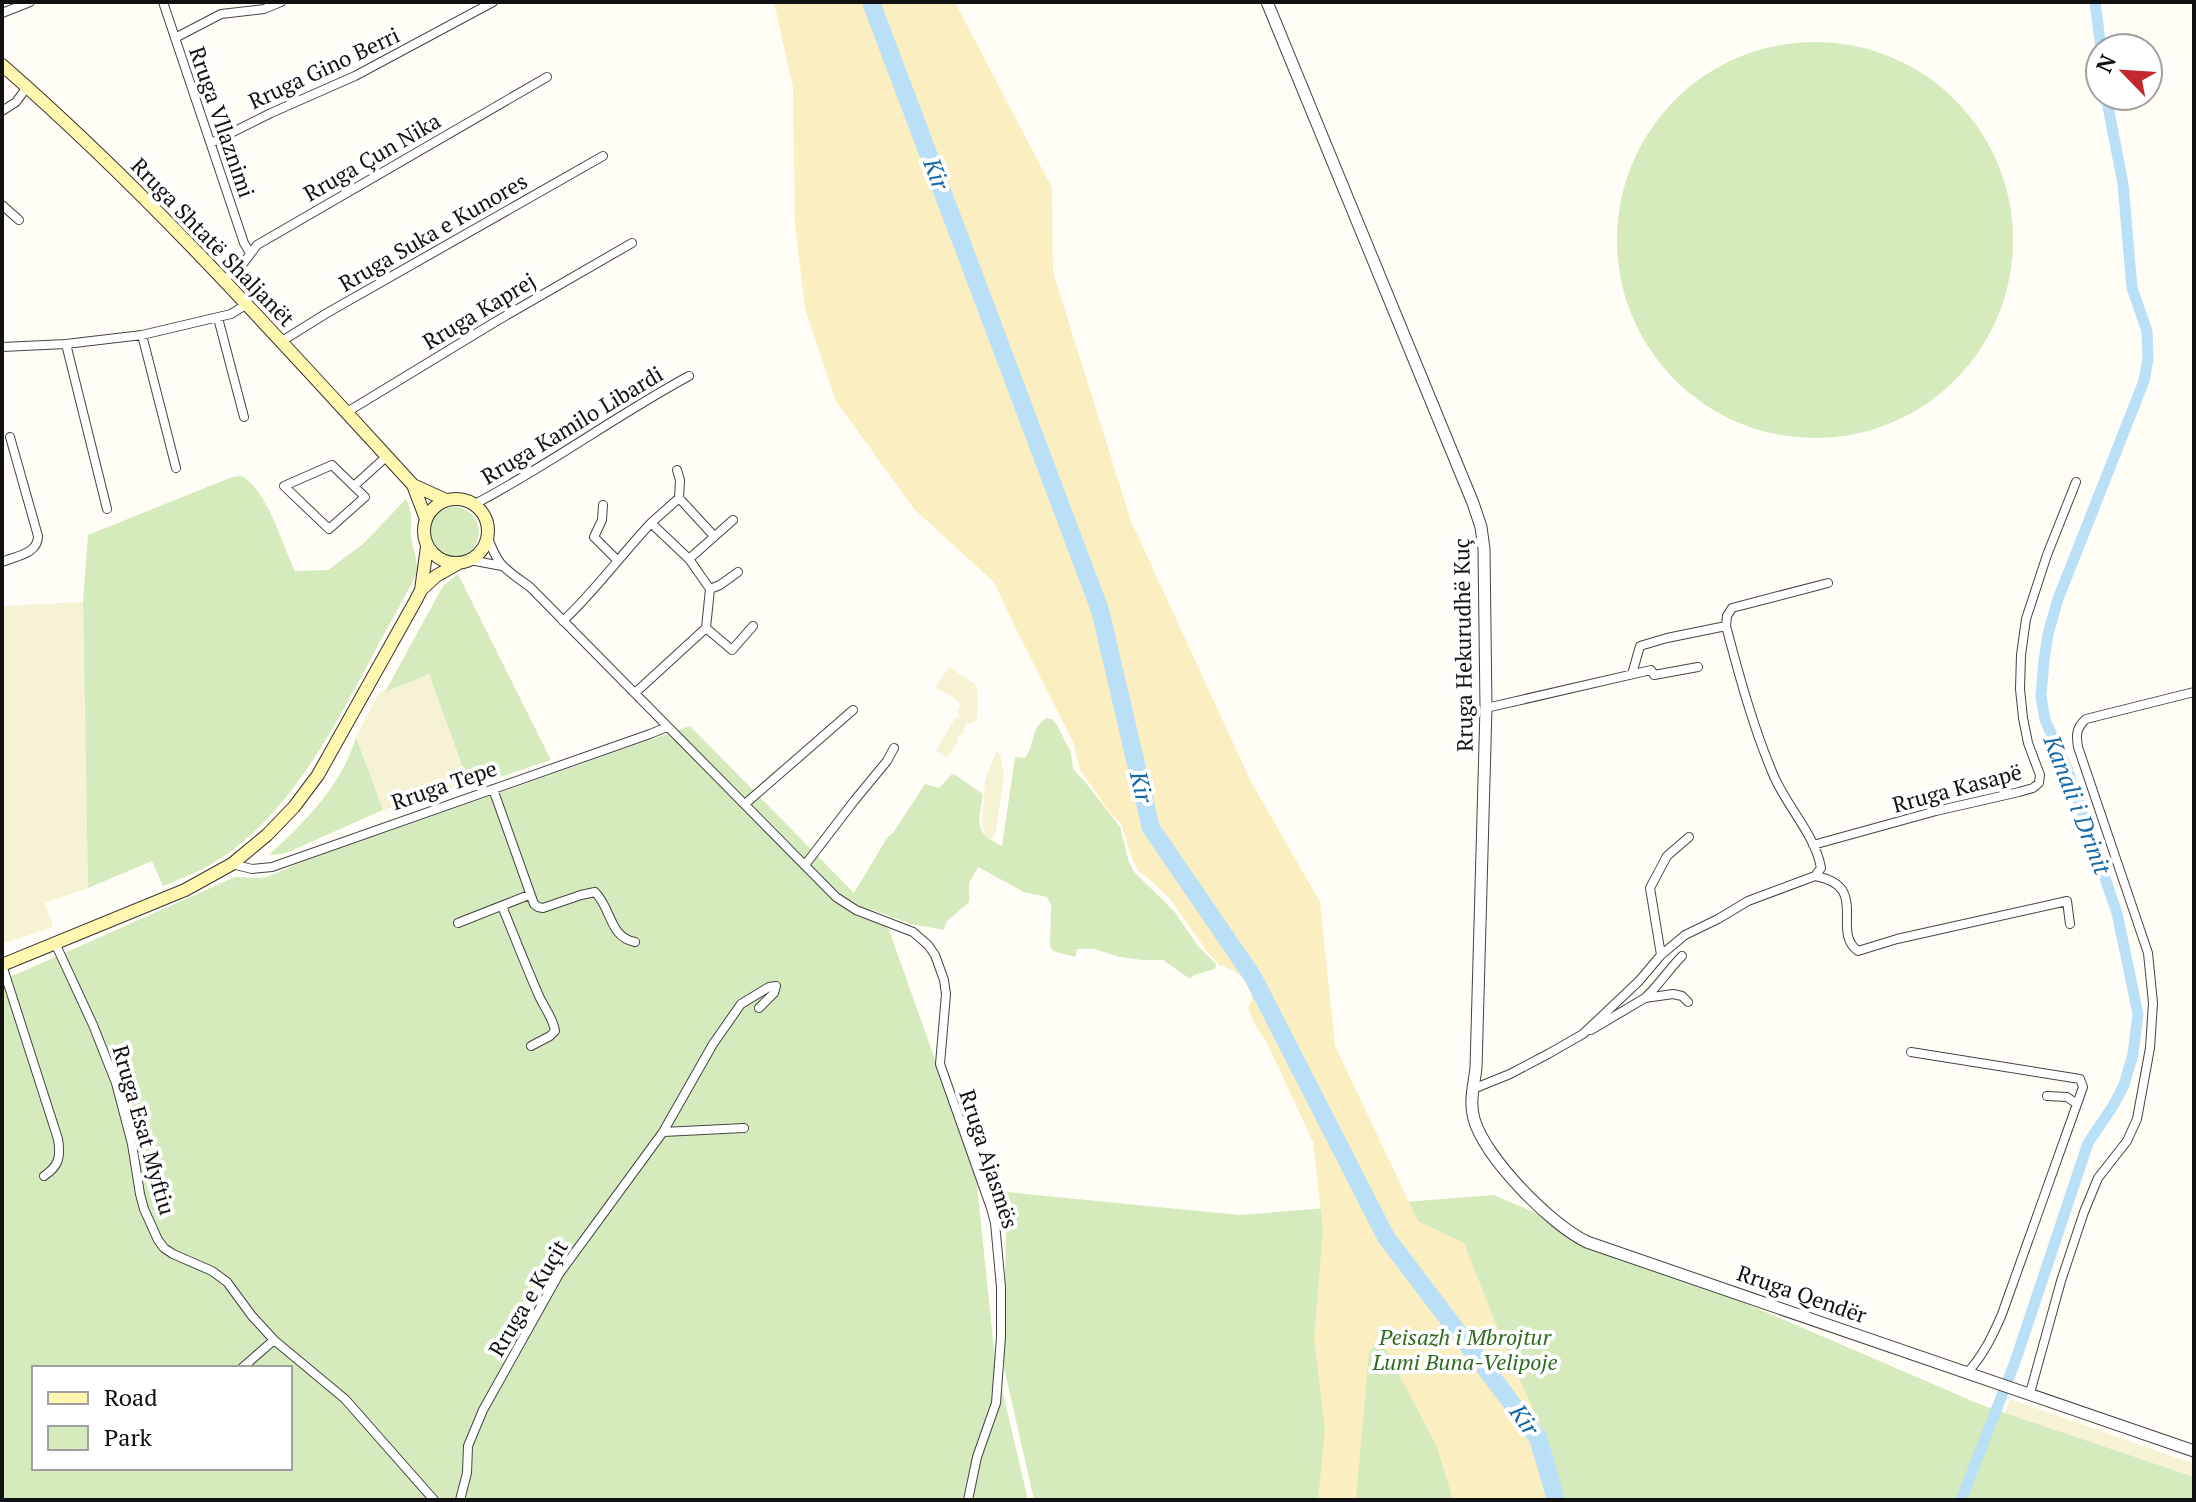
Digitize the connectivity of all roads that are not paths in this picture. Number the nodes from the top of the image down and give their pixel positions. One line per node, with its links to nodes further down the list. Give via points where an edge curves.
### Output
1 (30, 2): 6 (street)
2 (163, 2): 7 (street, Rruga Vllaznimi)
3 (281, 2): 7 (street, via 221,14)
4 (493, 2): 12 (street, Rruga Gino Berri, via 367,70)
5 (1267, 2): 63 (street, Rruga Hekurudhë Kuç, via 1477,515 1484,549)
6 (2, 13)
7 (175, 38): 12 (street, Rruga Vllaznimi)
8 (2, 65): 10 (main road, Rruga Shtatë Shaljanët)
9 (547, 77): 17 (street, Rruga Çun Nika)
10 (27, 87): 11 (street); 18 (main road, Rruga Shtatë Shaljanët)
11 (2, 111)
12 (211, 143): 17 (street, Rruga Vllaznimi)
13 (603, 156): 22 (street, Rruga Suka e Kunores)
14 (2, 205): 15 (street)
15 (19, 220)
16 (632, 243): 26 (street, Rruga Kaprej)
17 (250, 253): 18 (street, Rruga Çun Nika)
18 (225, 279): 19 (main road, Rruga Shtatë Shaljanët)
19 (247, 304): 20 (street); 22 (main road, Rruga Shtatë Shaljanët)
20 (218, 318): 21 (street); 27 (street)
21 (142, 335): 23 (street); 30 (street)
22 (282, 341): 26 (main road, Rruga Shtatë Shaljanët)
23 (66, 344): 24 (street); 39 (street)
24 (2, 347)
25 (689, 376): 37 (street, Rruga Kamilo Libardi)
26 (347, 412): 29 (main road, Rruga Shtatë Shaljanët)
27 (244, 417)
28 (10, 437): 48 (street, via 38,543)
29 (387, 456): 33 (main road, Rruga Shtatë Shaljanët); 34 (street)
30 (176, 468)
31 (677, 470): 35 (street)
32 (2076, 482): 70 (street, Rruga Kasapë, via 2026,619 2021,655 2023,718 2039,783)
33 (413, 485): 36 (main road, Rruga Shtatë Shaljanët); 40 (main road, Rruga Shtatë Shaljanët)
34 (354, 486): 34 (street, via 365,497 329,529 284,486 332,465)
35 (679, 498): 42 (street); 44 (street)
36 (446, 500): 37 (main road); 40 (main road)
37 (473, 505): 43 (main road, via 482,513)
38 (603, 505): 47 (street, via 594,537)
39 (107, 509)
40 (426, 519): 45 (main road)
41 (733, 520): 44 (street)
42 (651, 523): 46 (street); 47 (street)
43 (487, 535): 49 (main road, via 478,554); 50 (street)
44 (714, 536): 46 (street)
45 (427, 547): 49 (main road, via 446,562); 54 (main road)
46 (689, 559): 53 (street)
47 (617, 560): 55 (street)
48 (2, 562)
49 (464, 562): 50 (street); 54 (main road)
50 (502, 566): 55 (street)
51 (738, 572): 53 (street)
52 (1828, 583): 57 (street, via 1732,608)
53 (710, 589): 58 (street)
54 (421, 590): 71 (main road, via 318,775 267,835)
55 (563, 621): 62 (street)
56 (753, 626): 58 (street, via 732,650)
57 (1726, 626): 60 (street, via 1640,646); 70 (street, via 1773,775)
58 (706, 628): 62 (street)
59 (1698, 667): 60 (street)
60 (1632, 674): 63 (street)
61 (2194, 692): 98 (street, via 2086,719 2078,726 2078,747 2148,953 2150,1048 2137,1119 2098,1178 2084,1212)
62 (635, 693): 65 (street)
63 (1486, 708): 89 (street, Rruga Hekurudhë Kuç)
64 (853, 710): 68 (street)
65 (667, 727): 67 (street, Rruga Tepe); 68 (street)
66 (894, 748): 72 (street)
67 (493, 789): 71 (street, Rruga Tepe, via 272,867); 74 (street)
68 (745, 804): 72 (street)
69 (1689, 837): 80 (street, via 1667,856 1650,888)
70 (1813, 845): 73 (street, via 1821,868)
71 (232, 864): 79 (main road, via 185,890)
72 (805, 865): 102 (street, Rruga Ajasmës, via 847,905 922,939 944,980 940,1064 991,1208 1001,1287 996,1403)
73 (1815, 876): 77 (street, via 1839,884 1845,893 1852,946 1858,951 2067,901); 80 (street, via 1748,901 1685,935)
74 (529, 895): 75 (street); 78 (street, via 543,908 595,892 617,931)
75 (502, 906): 76 (street); 87 (street, via 554,1024 550,1036)
76 (458, 923)
77 (2070, 924)
78 (635, 942)
79 (55, 943): 82 (main road); 95 (street, Rruga Esat Myftiu, via 116,1083 153,1230 164,1248 221,1277)
80 (1661, 955): 86 (street)
81 (1682, 956): 83 (street)
82 (2, 965): 94 (street, via 58,1139 59,1160)
83 (1645, 998): 84 (street, via 1673,994); 86 (street)
84 (1688, 1002)
85 (759, 1008): 93 (street, Rruga e Kuçit, via 776,986 741,1004)
86 (1583, 1034): 89 (street)
87 (531, 1046)
88 (1911, 1052): 91 (street, via 2080,1079)
89 (1473, 1089): 97 (street, Rruga Qendër, via 1474,1118 1493,1154 1524,1192 1576,1237)
90 (2047, 1096): 91 (street, via 2067,1097)
91 (2077, 1104): 97 (street, via 2002,1314)
92 (744, 1128): 93 (street)
93 (663, 1132): 101 (street, Rruga e Kuçit, via 559,1274 495,1386 468,1446)
94 (44, 1176)
95 (274, 1340): 96 (street); 100 (street, Rruga Esat Myftiu, via 345,1399)
96 (244, 1366)
97 (1968, 1372): 98 (street, Rruga Qendër)
98 (2026, 1392): 99 (street, Rruga Qendër)
99 (2194, 1451)
100 (434, 1500)
101 (460, 1500)
102 (968, 1500)

